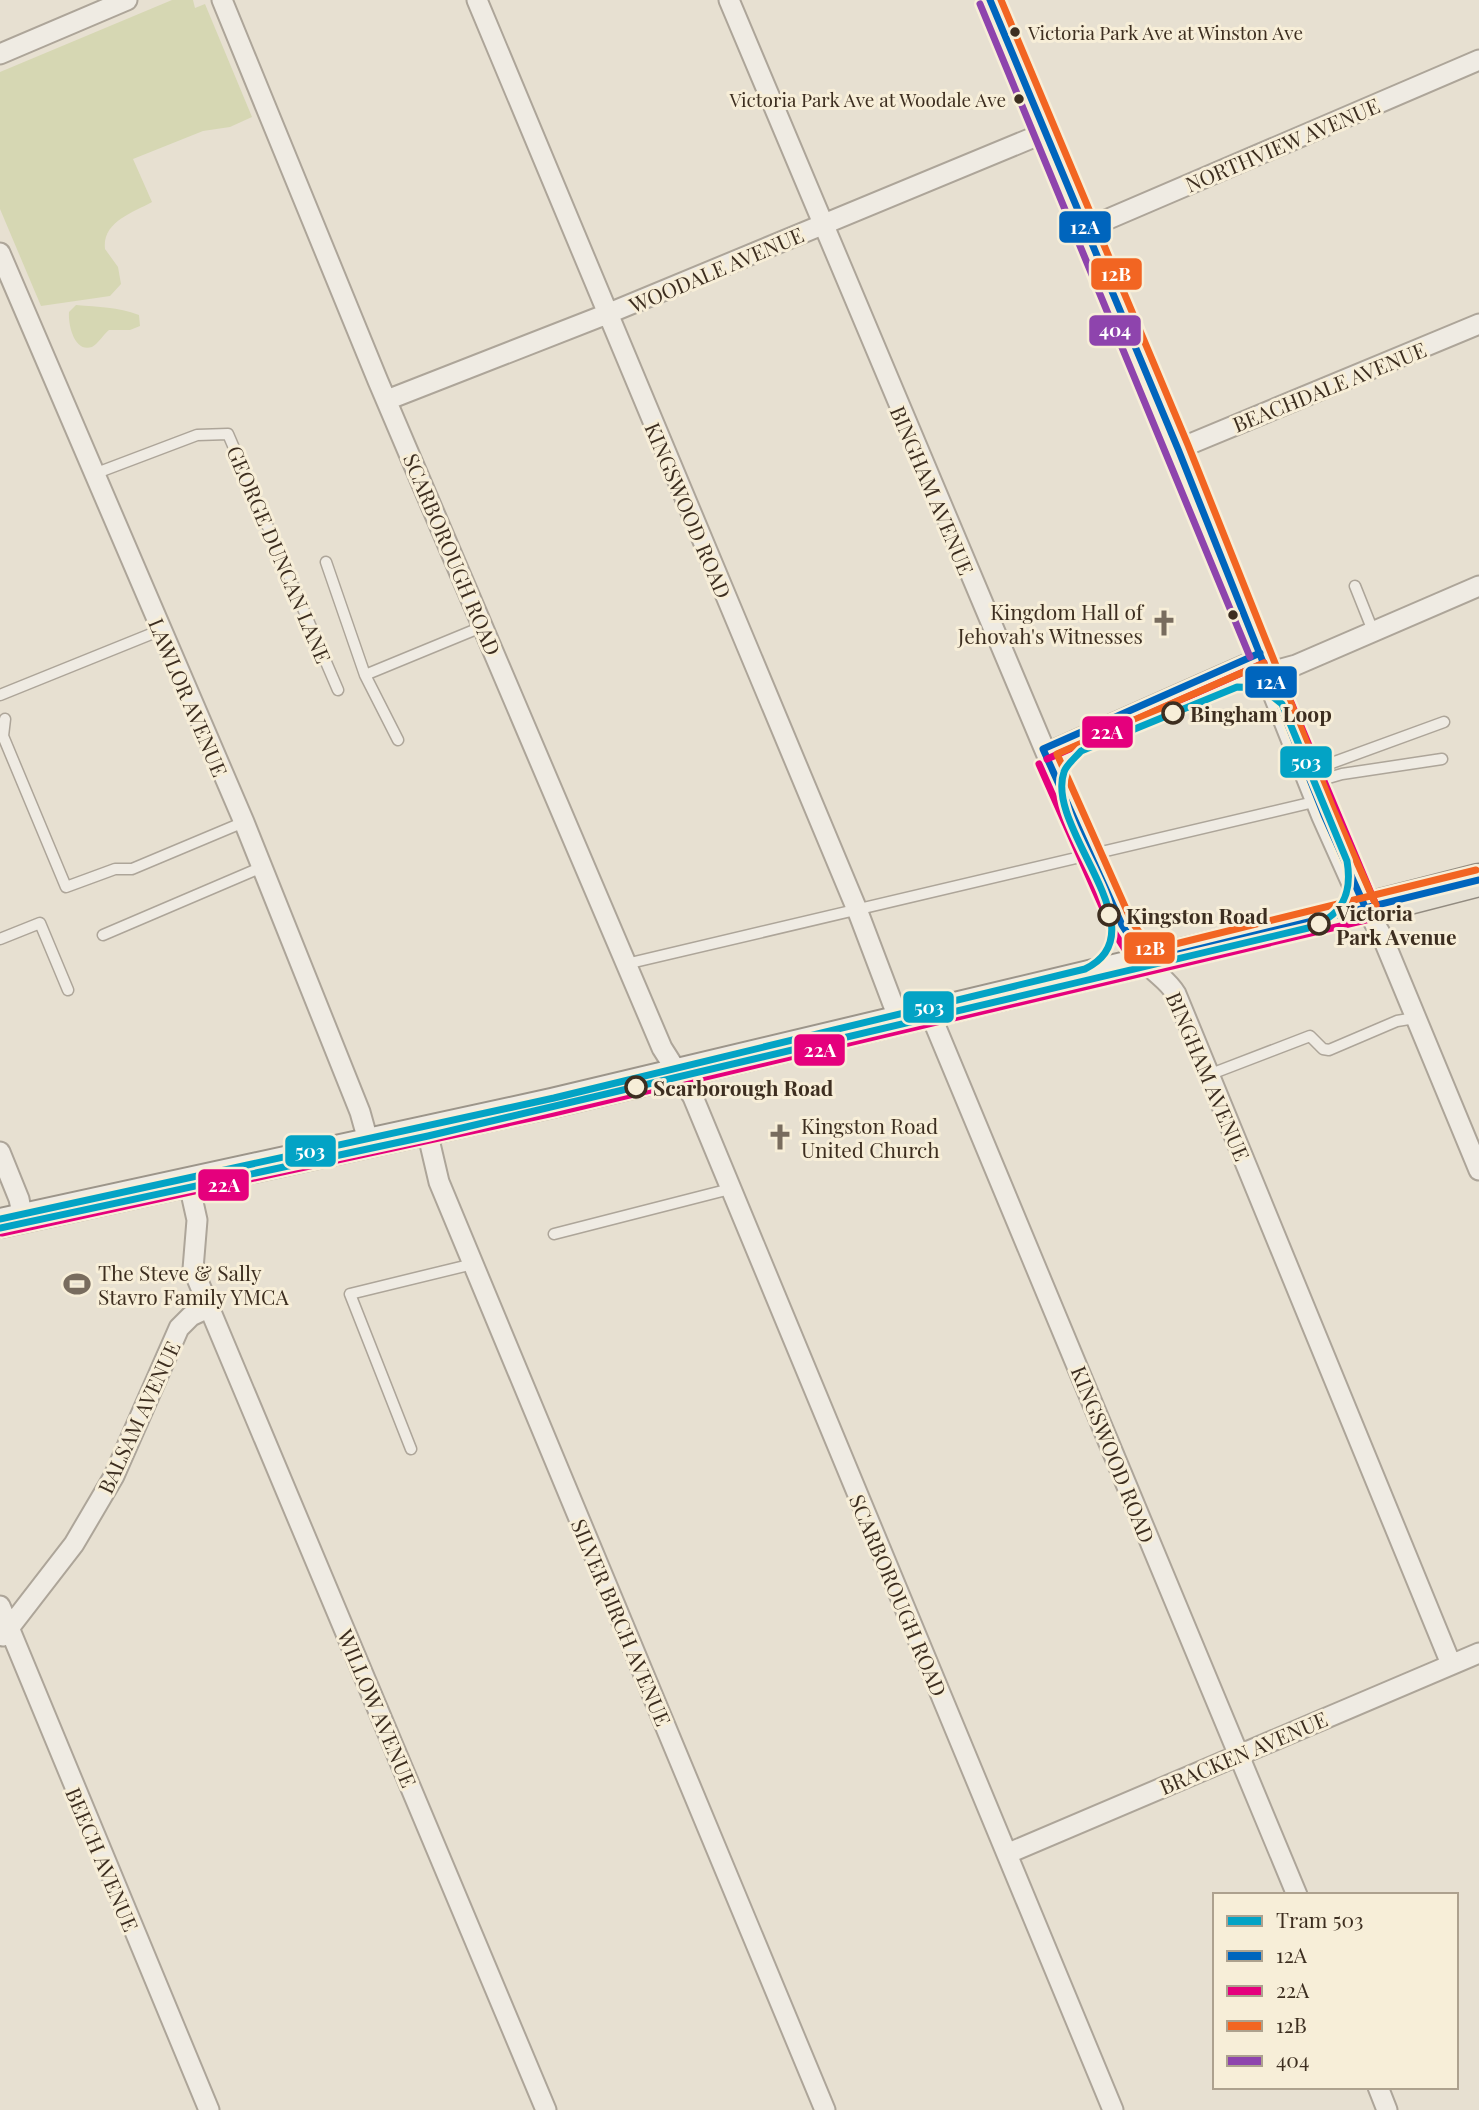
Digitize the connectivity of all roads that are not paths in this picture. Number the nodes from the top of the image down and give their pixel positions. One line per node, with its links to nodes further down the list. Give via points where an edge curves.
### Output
1 (127, 0): 6 (street)
2 (222, 0): 14 (street, SCARBOROUGH ROAD)
3 (477, 0): 12 (street, KINGSWOOD ROAD)
4 (729, 0): 9 (street, BINGHAM AVENUE)
5 (990, 0): 8 (street)
6 (0, 54)
7 (1479, 60): 10 (street, NORTHVIEW AVENUE)
8 (1044, 133): 9 (street, WOODALE AVENUE); 10 (street)
9 (822, 225): 12 (street, WOODALE AVENUE); 30 (street, BINGHAM AVENUE)
10 (1084, 229): 15 (street)
11 (0, 253): 16 (street, LAWLOR AVENUE)
12 (607, 314): 14 (street, WOODALE AVENUE); 38 (street, KINGSWOOD ROAD)
13 (1479, 324): 15 (street, BEACHDALE AVENUE)
14 (387, 400): 20 (street, SCARBOROUGH ROAD)
15 (1178, 449): 23 (street)
16 (93, 475): 21 (street, LAWLOR AVENUE); 25 (lane, GEORGE DUNCAN LANE, via 197,435 228,434)
17 (326, 562): 24 (lane)
18 (1355, 586): 22 (lane)
19 (1479, 586): 22 (street)
20 (484, 626): 24 (lane); 42 (street, SCARBOROUGH ROAD)
21 (160, 630): 26 (lane); 33 (street, LAWLOR AVENUE)
22 (1373, 631): 23 (street, via 1296,665)
23 (1264, 663): 30 (lane); 30 (lane); 32 (street)
24 (365, 675): 29 (lane)
25 (338, 690)
26 (0, 695)
27 (5, 719): 33 (lane, via 3,736 66,887 115,869 132,869)
28 (1444, 722): 32 (lane)
29 (398, 740)
30 (1046, 754): 34 (street, BINGHAM AVENUE)
31 (1442, 759): 32 (lane, via 1342,774)
32 (1312, 785): 34 (lane); 37 (street)
33 (244, 822): 35 (street, LAWLOR AVENUE)
34 (1089, 855): 38 (lane); 41 (street, BINGHAM AVENUE, via 1122,925)
35 (262, 867): 39 (lane); 50 (street, LAWLOR AVENUE)
36 (1479, 880): 37 (main road)
37 (1366, 909): 41 (main road); 45 (street, via 1382,936)
38 (858, 912): 42 (lane); 46 (street, KINGSWOOD ROAD)
39 (103, 935)
40 (0, 939): 43 (lane, via 40,923)
41 (1146, 962): 44 (main road); 48 (street, BINGHAM AVENUE, via 1176,994)
42 (626, 964): 47 (street, SCARBOROUGH ROAD, via 662,1048)
43 (68, 989)
44 (930, 1013): 46 (main road); 64 (street, KINGSWOOD ROAD)
45 (1415, 1018): 48 (lane, via 1329,1050 1310,1036); 52 (street)
46 (899, 1020): 47 (main road)
47 (679, 1071): 49 (main road); 54 (street, SCARBOROUGH ROAD)
48 (1211, 1074): 63 (street, BINGHAM AVENUE)
49 (427, 1131): 50 (main road); 57 (street, SILVER BIRCH AVENUE, via 439,1182)
50 (369, 1144): 53 (main road)
51 (0, 1152): 55 (street, via 19,1199)
52 (1479, 1170)
53 (189, 1184): 55 (main road); 58 (street, via 197,1220 193,1269)
54 (730, 1189): 56 (lane); 65 (street, SCARBOROUGH ROAD)
55 (11, 1221)
56 (554, 1234)
57 (473, 1264): 59 (lane, via 350,1294); 70 (street, SILVER BIRCH AVENUE)
58 (209, 1307): 61 (street, BALSAM AVENUE, via 179,1328 114,1476 74,1544); 69 (street, WILLOW AVENUE)
59 (411, 1449)
60 (0, 1606): 61 (street, BEECH AVENUE)
61 (5, 1633): 68 (street, BEECH AVENUE)
62 (1479, 1653): 63 (street, BRACKEN AVENUE)
63 (1451, 1664): 64 (street, BRACKEN AVENUE)
64 (1237, 1754): 65 (street, BRACKEN AVENUE); 66 (street, KINGSWOOD ROAD)
65 (1009, 1853): 71 (street, SCARBOROUGH ROAD)
66 (1296, 1893)
67 (1379, 2089): 72 (street)
68 (209, 2110)
69 (546, 2110)
70 (825, 2110)
71 (1113, 2110)
72 (1387, 2110)

